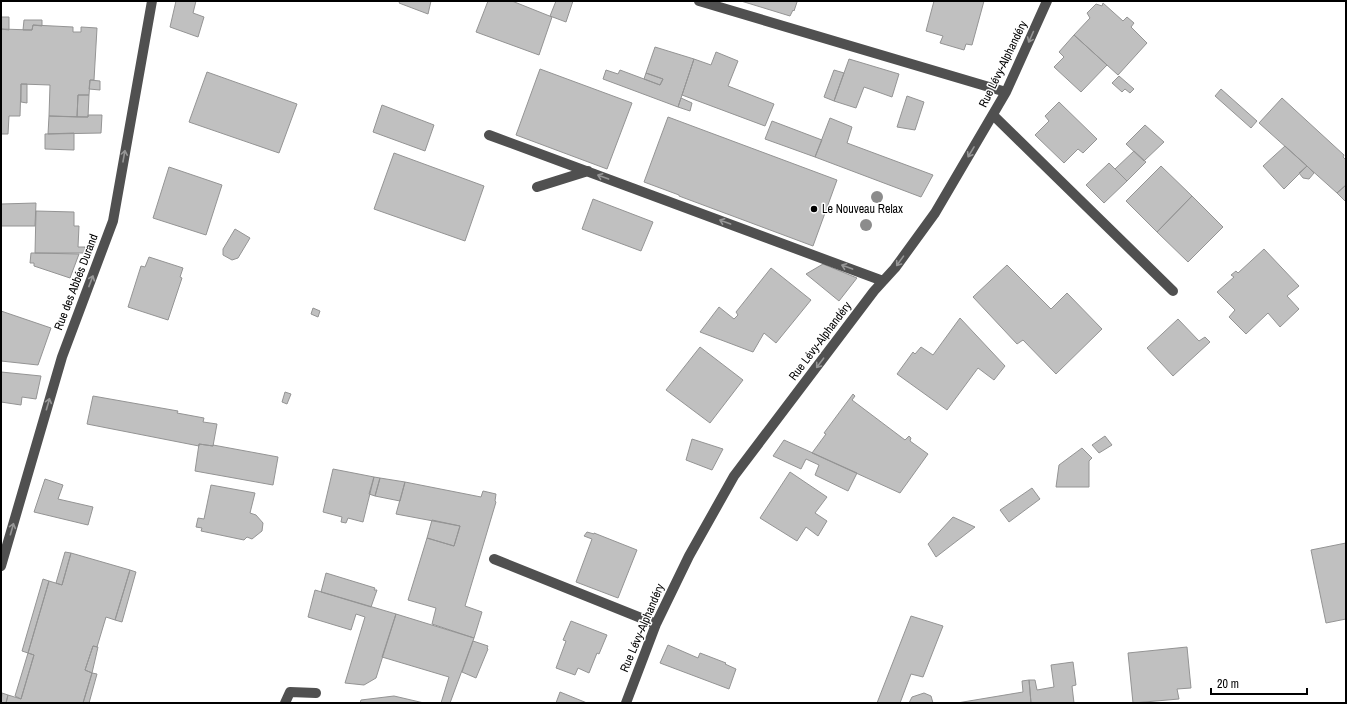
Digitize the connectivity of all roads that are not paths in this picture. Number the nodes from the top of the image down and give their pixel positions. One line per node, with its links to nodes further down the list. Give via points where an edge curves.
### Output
1 (152, 1): 12 (street, Rue des Abbés Durand, one-way to 1, via 62,357 113,221)
2 (699, 1): 4 (street)
3 (1047, 1): 4 (street, Rue Lévy-Alphandéry, one-way to 4)
4 (1006, 92): 5 (street, Rue Lévy-Alphandéry)
5 (993, 115): 9 (street, Rue Lévy-Alphandéry, one-way to 9, via 935,213); 10 (street)
6 (489, 135): 7 (street)
7 (588, 171): 8 (street); 9 (street, one-way to 7)
8 (537, 187)
9 (883, 281): 13 (street, Rue Lévy-Alphandéry, one-way to 13, via 734,476 689,556)
10 (1173, 291)
11 (494, 560): 13 (street)
12 (1, 566)
13 (656, 624): 16 (street, Rue Lévy-Alphandéry)
14 (316, 693): 15 (street, via 290,692)
15 (285, 703)
16 (626, 703)

